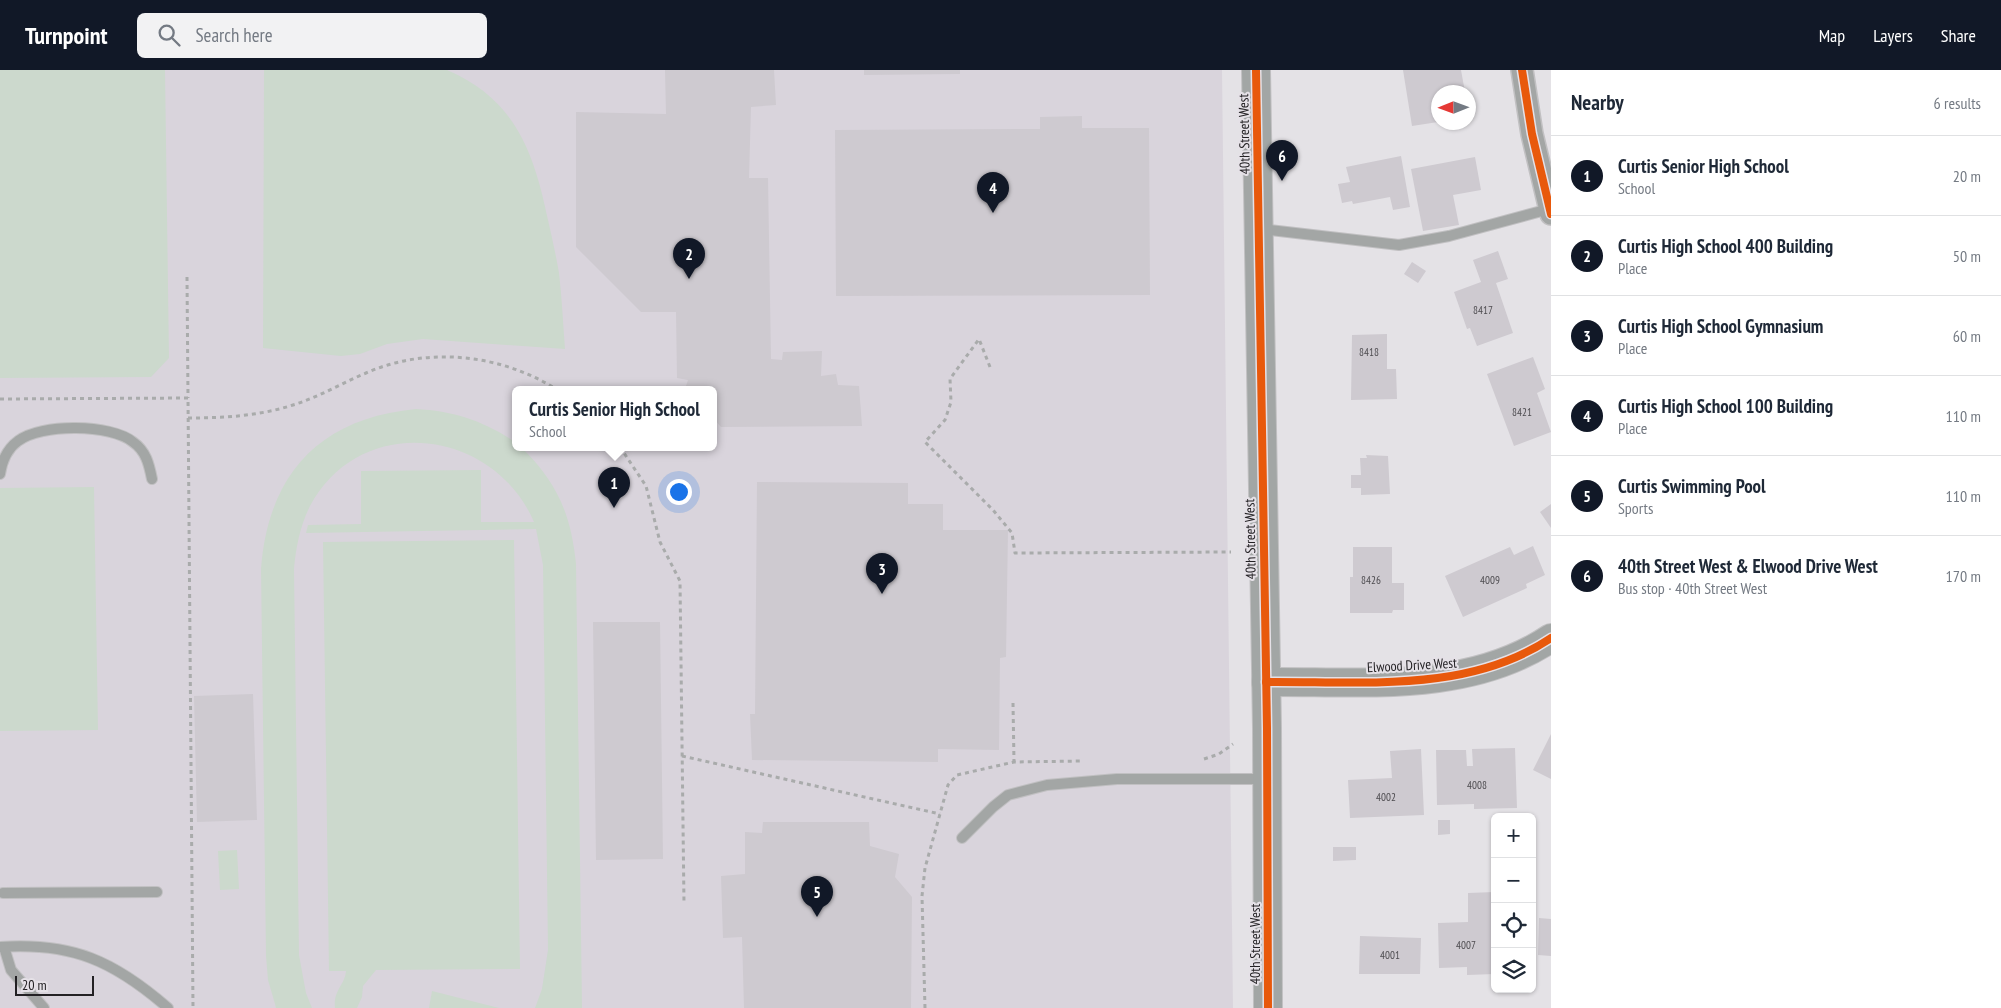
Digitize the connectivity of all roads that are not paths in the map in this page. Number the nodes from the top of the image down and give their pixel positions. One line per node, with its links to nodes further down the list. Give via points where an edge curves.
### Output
1 (1256, 70): 4 (street, 40th Street West)
2 (1522, 70): 3 (street, via 1532,134)
3 (1550, 212): 4 (lane, via 1399,245)
4 (1258, 228): 8 (street, 40th Street West)
5 (0, 474): 6 (lane, via 11,448 29,435 48,430 99,429 122,435 136,444 147,459)
6 (152, 479)
7 (1551, 638): 8 (street, Elwood Drive West, via 1506,662 1467,674 1426,680)
8 (1266, 682): 9 (street, 40th Street West)
9 (1267, 779): 10 (lane, via 1117,780 1047,785 1008,795); 16 (street, 40th Street West)
10 (962, 838)
11 (158, 892): 12 (lane)
12 (3, 893)
13 (2, 947): 14 (lane, via 11,970); 15 (lane, via 49,947 95,959 129,977)
14 (44, 1008)
15 (168, 1008)
16 (1268, 1008)

